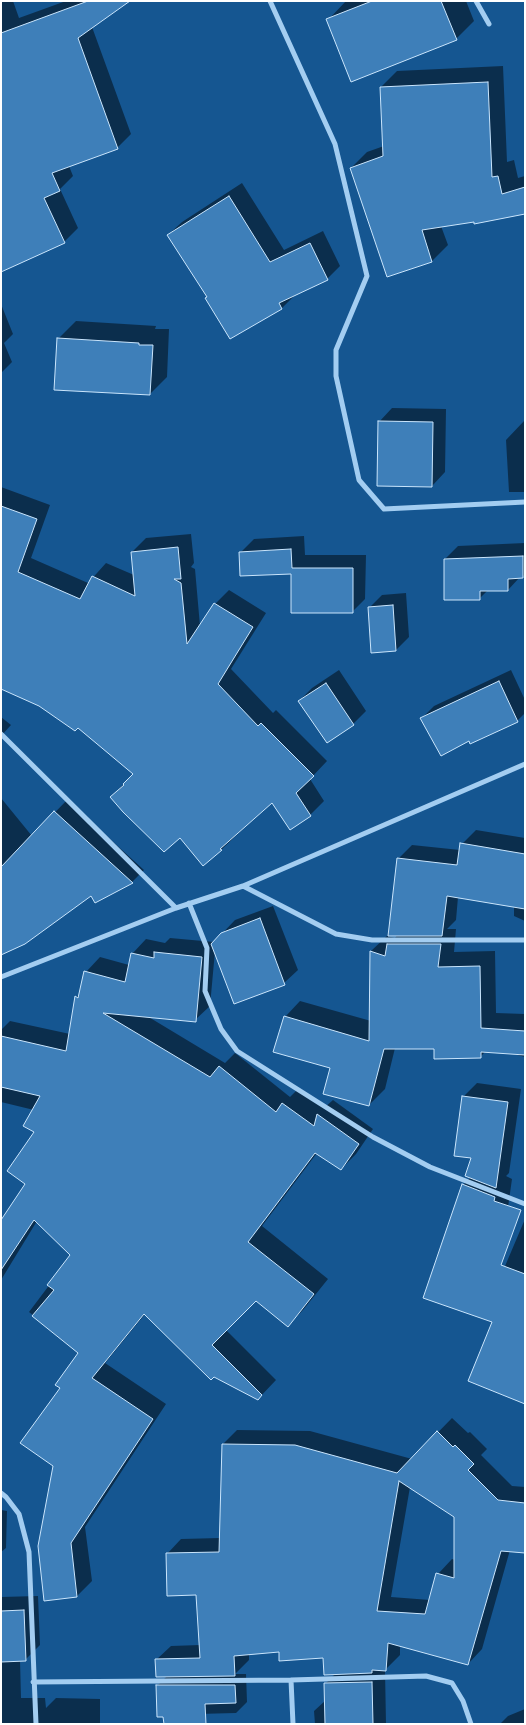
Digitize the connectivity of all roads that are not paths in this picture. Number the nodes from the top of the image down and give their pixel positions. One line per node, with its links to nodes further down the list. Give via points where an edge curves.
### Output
1 (270, 1): 4 (street, via 335,144 367,276 336,350 336,376 359,480 384,509)
2 (476, 1): 3 (street)
3 (489, 24)
4 (525, 502)
5 (1, 734): 9 (street)
6 (525, 764): 7 (street)
7 (243, 886): 8 (street); 10 (street, via 336,934 372,940)
8 (189, 903): 9 (street); 12 (street, via 207,948 205,991 221,1029 237,1051 373,1137 430,1167)
9 (176, 908): 11 (street)
10 (525, 940)
11 (1, 978)
12 (525, 1204)
13 (1, 1494): 15 (street, via 19,1514 29,1552)
14 (291, 1680): 15 (street); 17 (street); 18 (street, via 426,1676 452,1683 464,1701)
15 (33, 1682): 16 (street)
16 (36, 1724)
17 (293, 1724)
18 (471, 1724)

